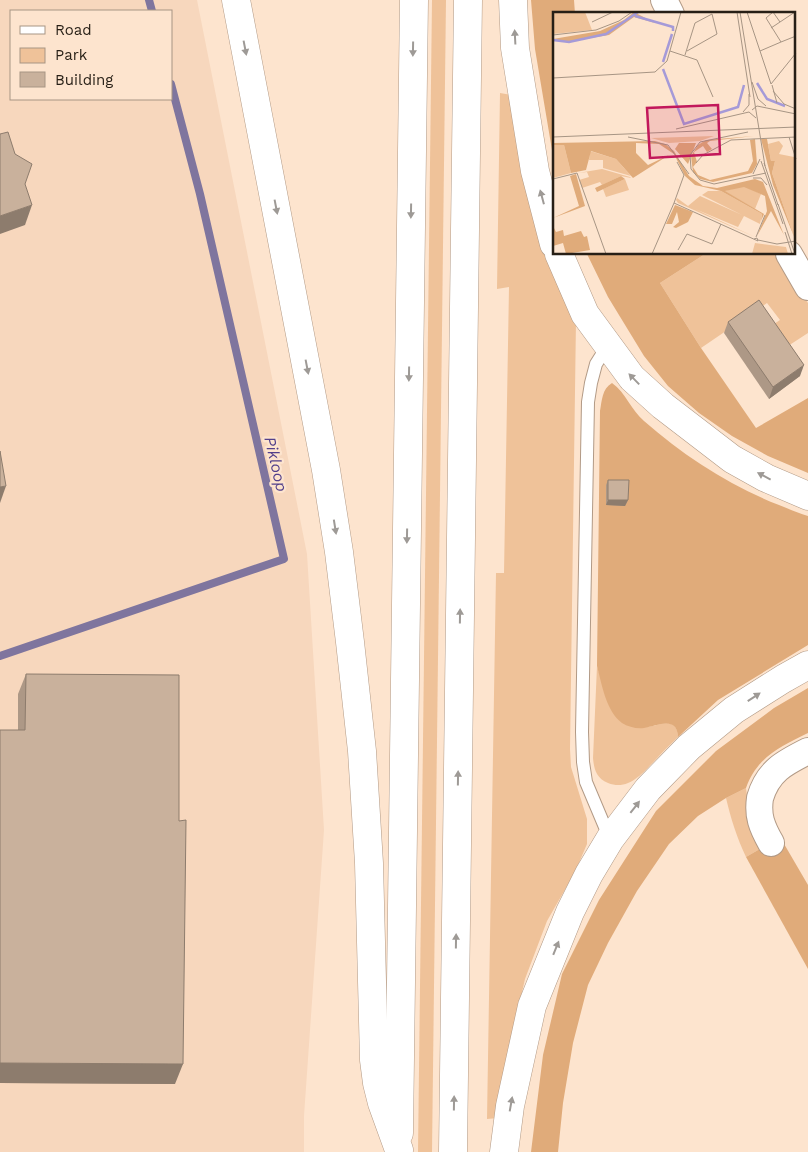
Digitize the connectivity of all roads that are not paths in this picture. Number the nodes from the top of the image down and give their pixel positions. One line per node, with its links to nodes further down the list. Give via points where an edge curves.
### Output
1 (236, 0): 17 (highway, one-way to 17, via 326,470 338,552 362,750 369,862 374,1060 382,1103)
2 (414, 0): 17 (highway, one-way to 17)
3 (468, 0): 18 (highway, one-way to 3)
4 (513, 0): 7 (highway, one-way to 4, via 535,171 515,48)
5 (664, 0): 6 (street)
6 (670, 12)
7 (553, 240)
8 (558, 255): 11 (highway, via 585,314)
9 (790, 255): 10 (street)
10 (808, 286)
11 (608, 345): 12 (highway, one-way to 11, via 732,459 632,378); 15 (lane, via 596,364 588,402 582,732 586,782)
12 (808, 496)
13 (808, 665): 15 (highway, one-way to 13, via 648,789 689,747 734,710)
14 (808, 751): 16 (street, via 772,773 763,788 760,820)
15 (610, 839): 19 (highway, one-way to 15, via 510,1106 532,1006 570,912)
16 (770, 842)
17 (399, 1151)
18 (453, 1152)
19 (504, 1152)

